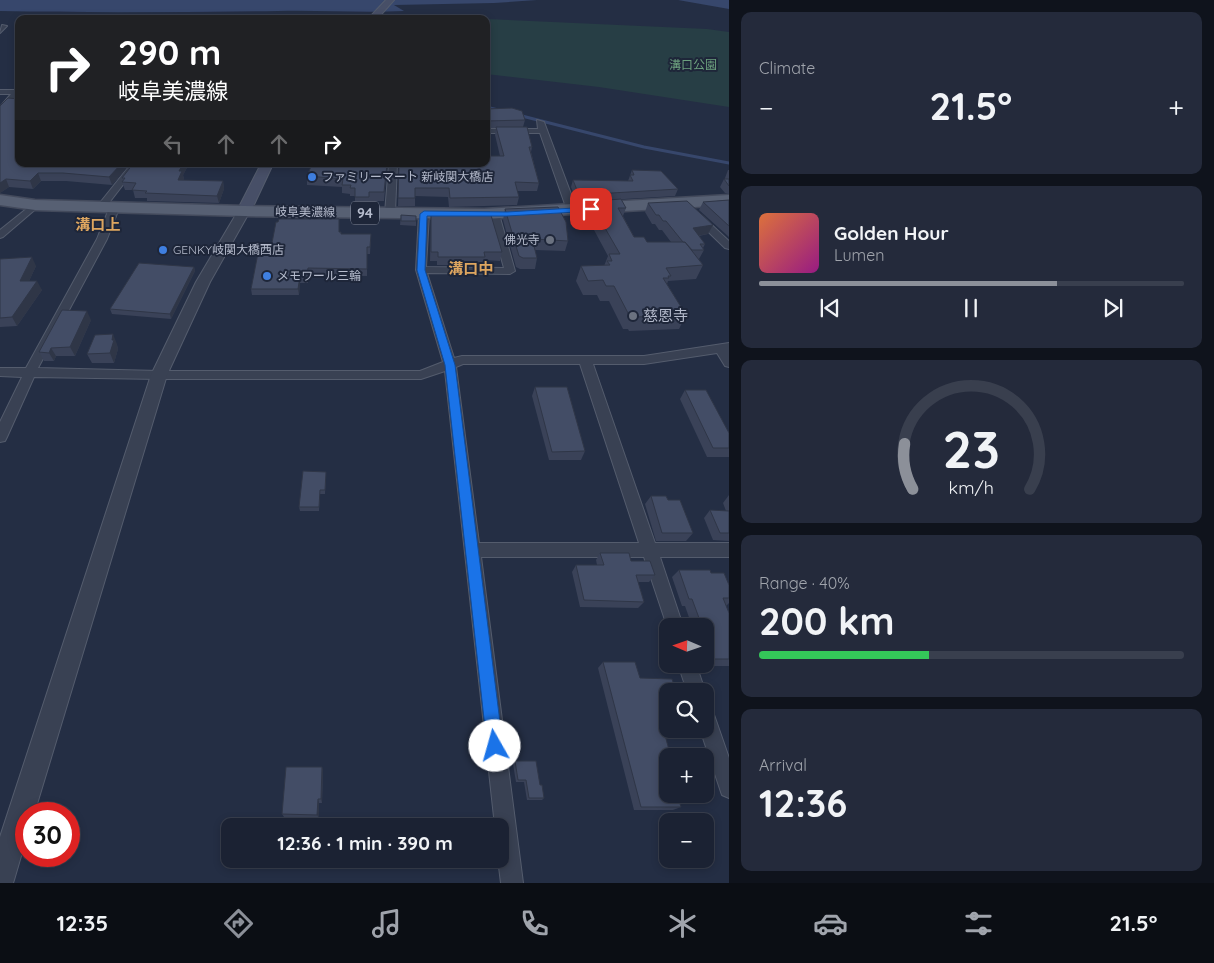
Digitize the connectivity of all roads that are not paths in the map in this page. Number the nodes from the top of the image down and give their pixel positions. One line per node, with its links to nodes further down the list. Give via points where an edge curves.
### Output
1 (390, 0): 2 (main road)
2 (376, 15)
3 (15, 91): 4 (street)
4 (0, 92)
5 (15, 94): 6 (street)
6 (0, 112)
7 (540, 122): 9 (street)
8 (490, 131): 9 (street)
9 (543, 131): 18 (street)
10 (132, 167): 17 (street, via 120,181)
11 (266, 167): 19 (main road)
12 (393, 167): 20 (street)
13 (0, 200): 16 (main road, 岐阜美濃線 / 94)
14 (729, 200): 15 (main road, 岐阜美濃線 / 94)
15 (684, 202): 18 (main road, 岐阜美濃線 / 94); 24 (street)
16 (35, 204): 17 (main road, 岐阜美濃線 / 94); 23 (street)
17 (108, 206): 19 (main road, 岐阜美濃線 / 94); 31 (street, via 102,239)
18 (572, 210): 22 (main road, 岐阜美濃線 / 94)
19 (244, 211): 20 (main road, 岐阜美濃線 / 94); 32 (street, via 203,282)
20 (390, 213): 21 (main road, 岐阜美濃線 / 94)
21 (424, 214): 22 (main road, 岐阜美濃線 / 94); 25 (street)
22 (494, 214): 25 (street, via 510,271)
23 (0, 235)
24 (729, 246)
25 (421, 270): 29 (street)
26 (725, 348): 27 (street, via 644,360); 28 (street)
27 (585, 360): 29 (street, via 462,360); 35 (street)
28 (729, 363)
29 (450, 365): 32 (street, via 421,375); 34 (street)
30 (0, 372): 31 (street)
31 (30, 372): 32 (street); 33 (street)
32 (159, 375): 40 (street)
33 (0, 437)
34 (472, 550): 35 (street); 41 (street)
35 (649, 550): 36 (street); 37 (street)
36 (729, 550)
37 (672, 618)
38 (712, 738): 39 (street)
39 (729, 788)
40 (0, 880)
41 (512, 883)

